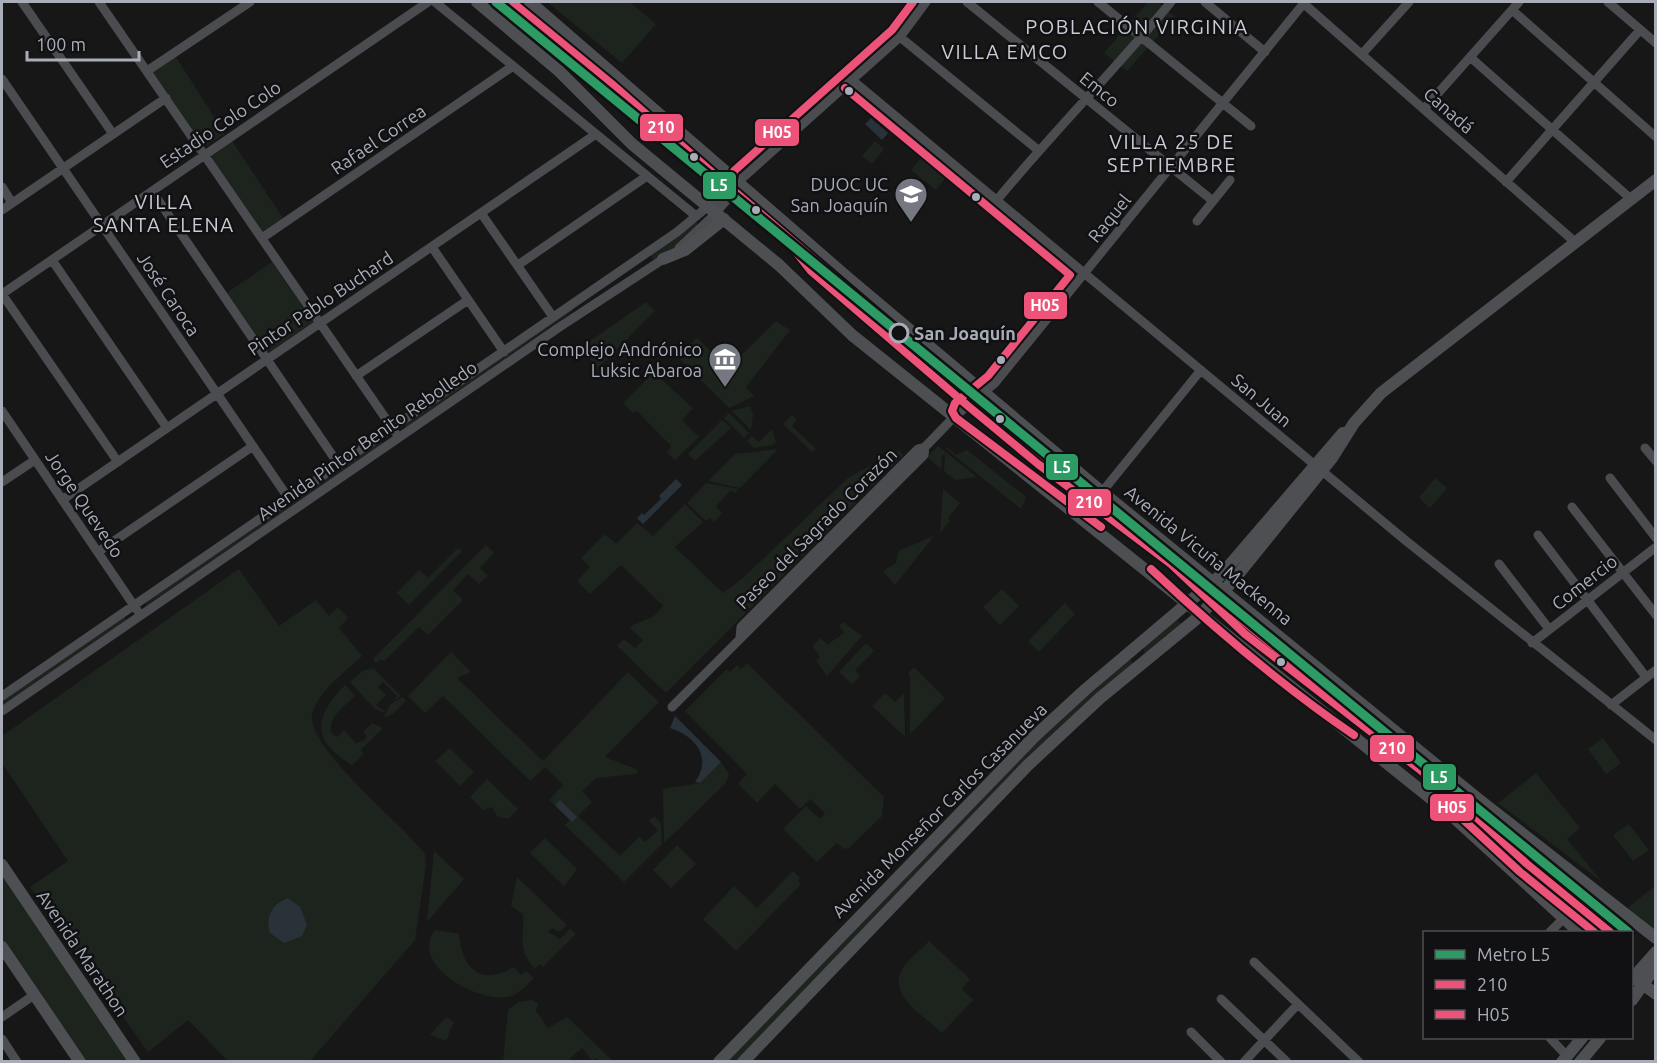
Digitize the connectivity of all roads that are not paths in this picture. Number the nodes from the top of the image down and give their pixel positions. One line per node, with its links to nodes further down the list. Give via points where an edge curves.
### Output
1 (22, 2): 36 (street)
2 (250, 2): 26 (street)
3 (428, 2): 40 (street, Estadio Colo Colo)
4 (435, 2): 25 (street)
5 (477, 2): 55 (main road, via 559,71 632,144)
6 (530, 2): 46 (main road, Avenida Vicuña Mackenna)
7 (926, 2): 19 (street, Avenida Pintor Benito Rebolledo)
8 (967, 2): 31 (street, Emco)
9 (1098, 2): 20 (street)
10 (1171, 2): 20 (street)
11 (1205, 2): 22 (street)
12 (1303, 2): 22 (street, Raquel); 23 (street, Canadá)
13 (1408, 2): 23 (street)
14 (1519, 2): 17 (street)
15 (1608, 2): 18 (street)
16 (104, 3): 26 (street)
17 (1512, 10): 24 (street); 29 (street)
18 (1640, 30): 21 (street); 29 (street)
19 (900, 37): 28 (street, Avenida Pintor Benito Rebolledo); 39 (street)
20 (1142, 37): 31 (street); 32 (street)
21 (1656, 43)
22 (1265, 51): 32 (street, Raquel)
23 (1362, 54): 33 (street, Canadá)
24 (1470, 57): 33 (street); 35 (street)
25 (513, 66): 37 (street); 60 (street, Rafael Correa)
26 (147, 71): 30 (street)
27 (2, 79): 41 (street, José Caroca)
28 (852, 80): 46 (street, Avenida Pintor Benito Rebolledo); 51 (street, San Juan)
29 (1594, 83): 35 (street); 38 (street)
30 (166, 98): 36 (street); 40 (street)
31 (1086, 99): 39 (street); 42 (street, Emco)
32 (1223, 104): 34 (street); 42 (street, Raquel)
33 (1424, 109): 47 (street, Canadá)
34 (1251, 126)
35 (1553, 129): 47 (street); 50 (street)
36 (112, 134): 41 (street)
37 (596, 134): 43 (street); 56 (street, Pintor Pablo Buchard)
38 (1656, 137)
39 (1038, 150): 51 (street)
40 (204, 155): 49 (street, Estadio Colo Colo); 60 (street)
41 (63, 168): 53 (street); 59 (street, José Caroca)
42 (1171, 168): 52 (street, Emco); 68 (street, Raquel)
43 (647, 176): 57 (street); 66 (street)
44 (1230, 180): 52 (street)
45 (1656, 180): 50 (main road)
46 (740, 181): 55 (street, Avenida Pintor Benito Rebolledo); 77 (main road, Avenida Vicuña Mackenna)
47 (1506, 182): 61 (street, Canadá)
48 (2, 187): 53 (street)
49 (152, 191): 59 (street, Estadio Colo Colo); 74 (street)
50 (1631, 199): 61 (main road)
51 (997, 200): 68 (street, San Juan)
52 (1213, 201): 58 (street)
53 (12, 203): 54 (street)
54 (2, 210)
55 (716, 212): 57 (street, Avenida Pintor Benito Rebolledo); 64 (main road, via 685,250); 80 (main road, via 780,265 846,330)
56 (482, 213): 62 (street, Pintor Pablo Buchard); 66 (street)
57 (696, 216): 63 (street, Avenida Pintor Benito Rebolledo)
58 (1197, 221)
59 (102, 225): 65 (street, Estadio Colo Colo); 78 (street, José Caroca)
60 (262, 238): 72 (street)
61 (1575, 242): 90 (main road, via 1389,385)
62 (432, 247): 70 (street); 72 (street, Pintor Pablo Buchard)
63 (640, 258): 67 (street); 71 (street, Avenida Pintor Benito Rebolledo)
64 (663, 259): 67 (street, Avenida Pintor Benito Rebolledo)
65 (52, 260): 69 (street, Estadio Colo Colo); 81 (street)
66 (518, 265): 71 (street)
67 (648, 269): 83 (street, Avenida Pintor Benito Rebolledo)
68 (1085, 274): 75 (street, San Juan); 77 (street, Raquel)
69 (2, 294): 88 (street)
70 (468, 300): 73 (street); 76 (street)
71 (553, 317): 73 (street, Avenida Pintor Benito Rebolledo)
72 (320, 323): 74 (street, Pintor Pablo Buchard); 76 (street)
73 (504, 352): 82 (street, Avenida Pintor Benito Rebolledo)
74 (266, 360): 78 (street, Pintor Pablo Buchard); 89 (street)
75 (1201, 370): 90 (street, San Juan); 93 (street)
76 (356, 376): 82 (street)
77 (986, 392): 80 (street, Raquel); 93 (main road, Avenida Vicuña Mackenna)
78 (217, 394): 81 (street, Pintor Pablo Buchard); 84 (street, José Caroca)
79 (2, 411): 86 (street, Jorge Quevedo)
80 (953, 418): 105 (main road); 117 (street, Paseo del Sagrado Corazón, via 741,627 740,638)
81 (167, 428): 88 (street, Pintor Pablo Buchard)
82 (392, 428): 83 (street); 89 (street, Avenida Pintor Benito Rebolledo)
83 (399, 438): 110 (street, Avenida Pintor Benito Rebolledo)
84 (253, 446): 94 (street, José Caroca); 100 (street)
85 (1645, 448): 87 (street)
86 (35, 460): 92 (street); 95 (street, Jorge Quevedo)
87 (1656, 461)
88 (118, 462): 95 (street, Pintor Pablo Buchard)
89 (339, 465): 94 (street, Avenida Pintor Benito Rebolledo)
90 (1317, 468): 103 (main road, Avenida Monseñor Carlos Casanueva); 104 (main road, Avenida Monseñor Carlos Casanueva); 112 (street, San Juan)
91 (1610, 478): 98 (street)
92 (2, 482)
93 (1102, 492): 103 (main road, Avenida Vicuña Mackenna)
94 (289, 499): 107 (street, Avenida Pintor Benito Rebolledo)
95 (62, 500): 100 (street, Jorge Quevedo)
96 (1572, 507): 102 (street)
97 (1538, 535): 106 (street)
98 (1656, 538)
99 (1656, 547): 102 (street, Comercio)
100 (98, 552): 107 (street, Jorge Quevedo)
101 (1499, 564): 111 (street)
102 (1623, 573): 106 (street, Comercio); 109 (street)
103 (1214, 581): 104 (main road, Avenida Vicuña Mackenna); 105 (main road, Avenida Monseñor Carlos Casanueva)
104 (1224, 590): 108 (main road, Avenida Monseñor Carlos Casanueva); 124 (main road, Avenida Vicuña Mackenna, via 1478,799)
105 (1190, 600): 108 (main road); 145 (main road, Avenida Monseñor Carlos Casanueva, via 1017,754)
106 (1587, 600): 111 (street, Comercio); 114 (street)
107 (134, 606): 110 (street, Jorge Quevedo); 115 (street, Avenida Pintor Benito Rebolledo)
108 (1204, 612): 121 (main road, via 1457,819); 146 (main road, Avenida Monseñor Carlos Casanueva, via 1100,698 1027,766)
109 (1656, 615)
110 (140, 616): 118 (street, Avenida Pintor Benito Rebolledo)
111 (1550, 629): 112 (street, Comercio)
112 (1532, 643): 116 (street, San Juan)
113 (1656, 670): 114 (street)
114 (1646, 677): 116 (street)
115 (2, 696)
116 (1611, 705): 119 (street, San Juan)
117 (672, 707)
118 (2, 711)
119 (1656, 740)
120 (2, 865): 144 (main road, Avenida Marathon)
121 (1563, 919): 122 (street); 123 (main road)
122 (1552, 931)
123 (1577, 931)
124 (1656, 938)
125 (2, 947): 131 (main road)
126 (1656, 952): 129 (main road)
127 (1254, 962): 133 (street)
128 (1656, 966): 129 (main road)
129 (1635, 979): 130 (main road)
130 (1656, 994)
131 (34, 995): 134 (street); 143 (main road)
132 (1221, 999): 140 (street)
133 (1298, 1004): 140 (street); 150 (street)
134 (2, 1017)
135 (1191, 1032): 147 (street)
136 (2, 1039): 142 (street)
137 (1551, 1039): 141 (street)
138 (1581, 1039): 141 (main road)
139 (1599, 1039): 151 (main road)
140 (1264, 1040): 148 (street); 149 (street)
141 (1566, 1060)
142 (17, 1062)
143 (80, 1062)
144 (135, 1062)
145 (719, 1062)
146 (743, 1062)
147 (1221, 1062)
148 (1244, 1062)
149 (1287, 1062)
150 (1359, 1062)
151 (1580, 1062)

